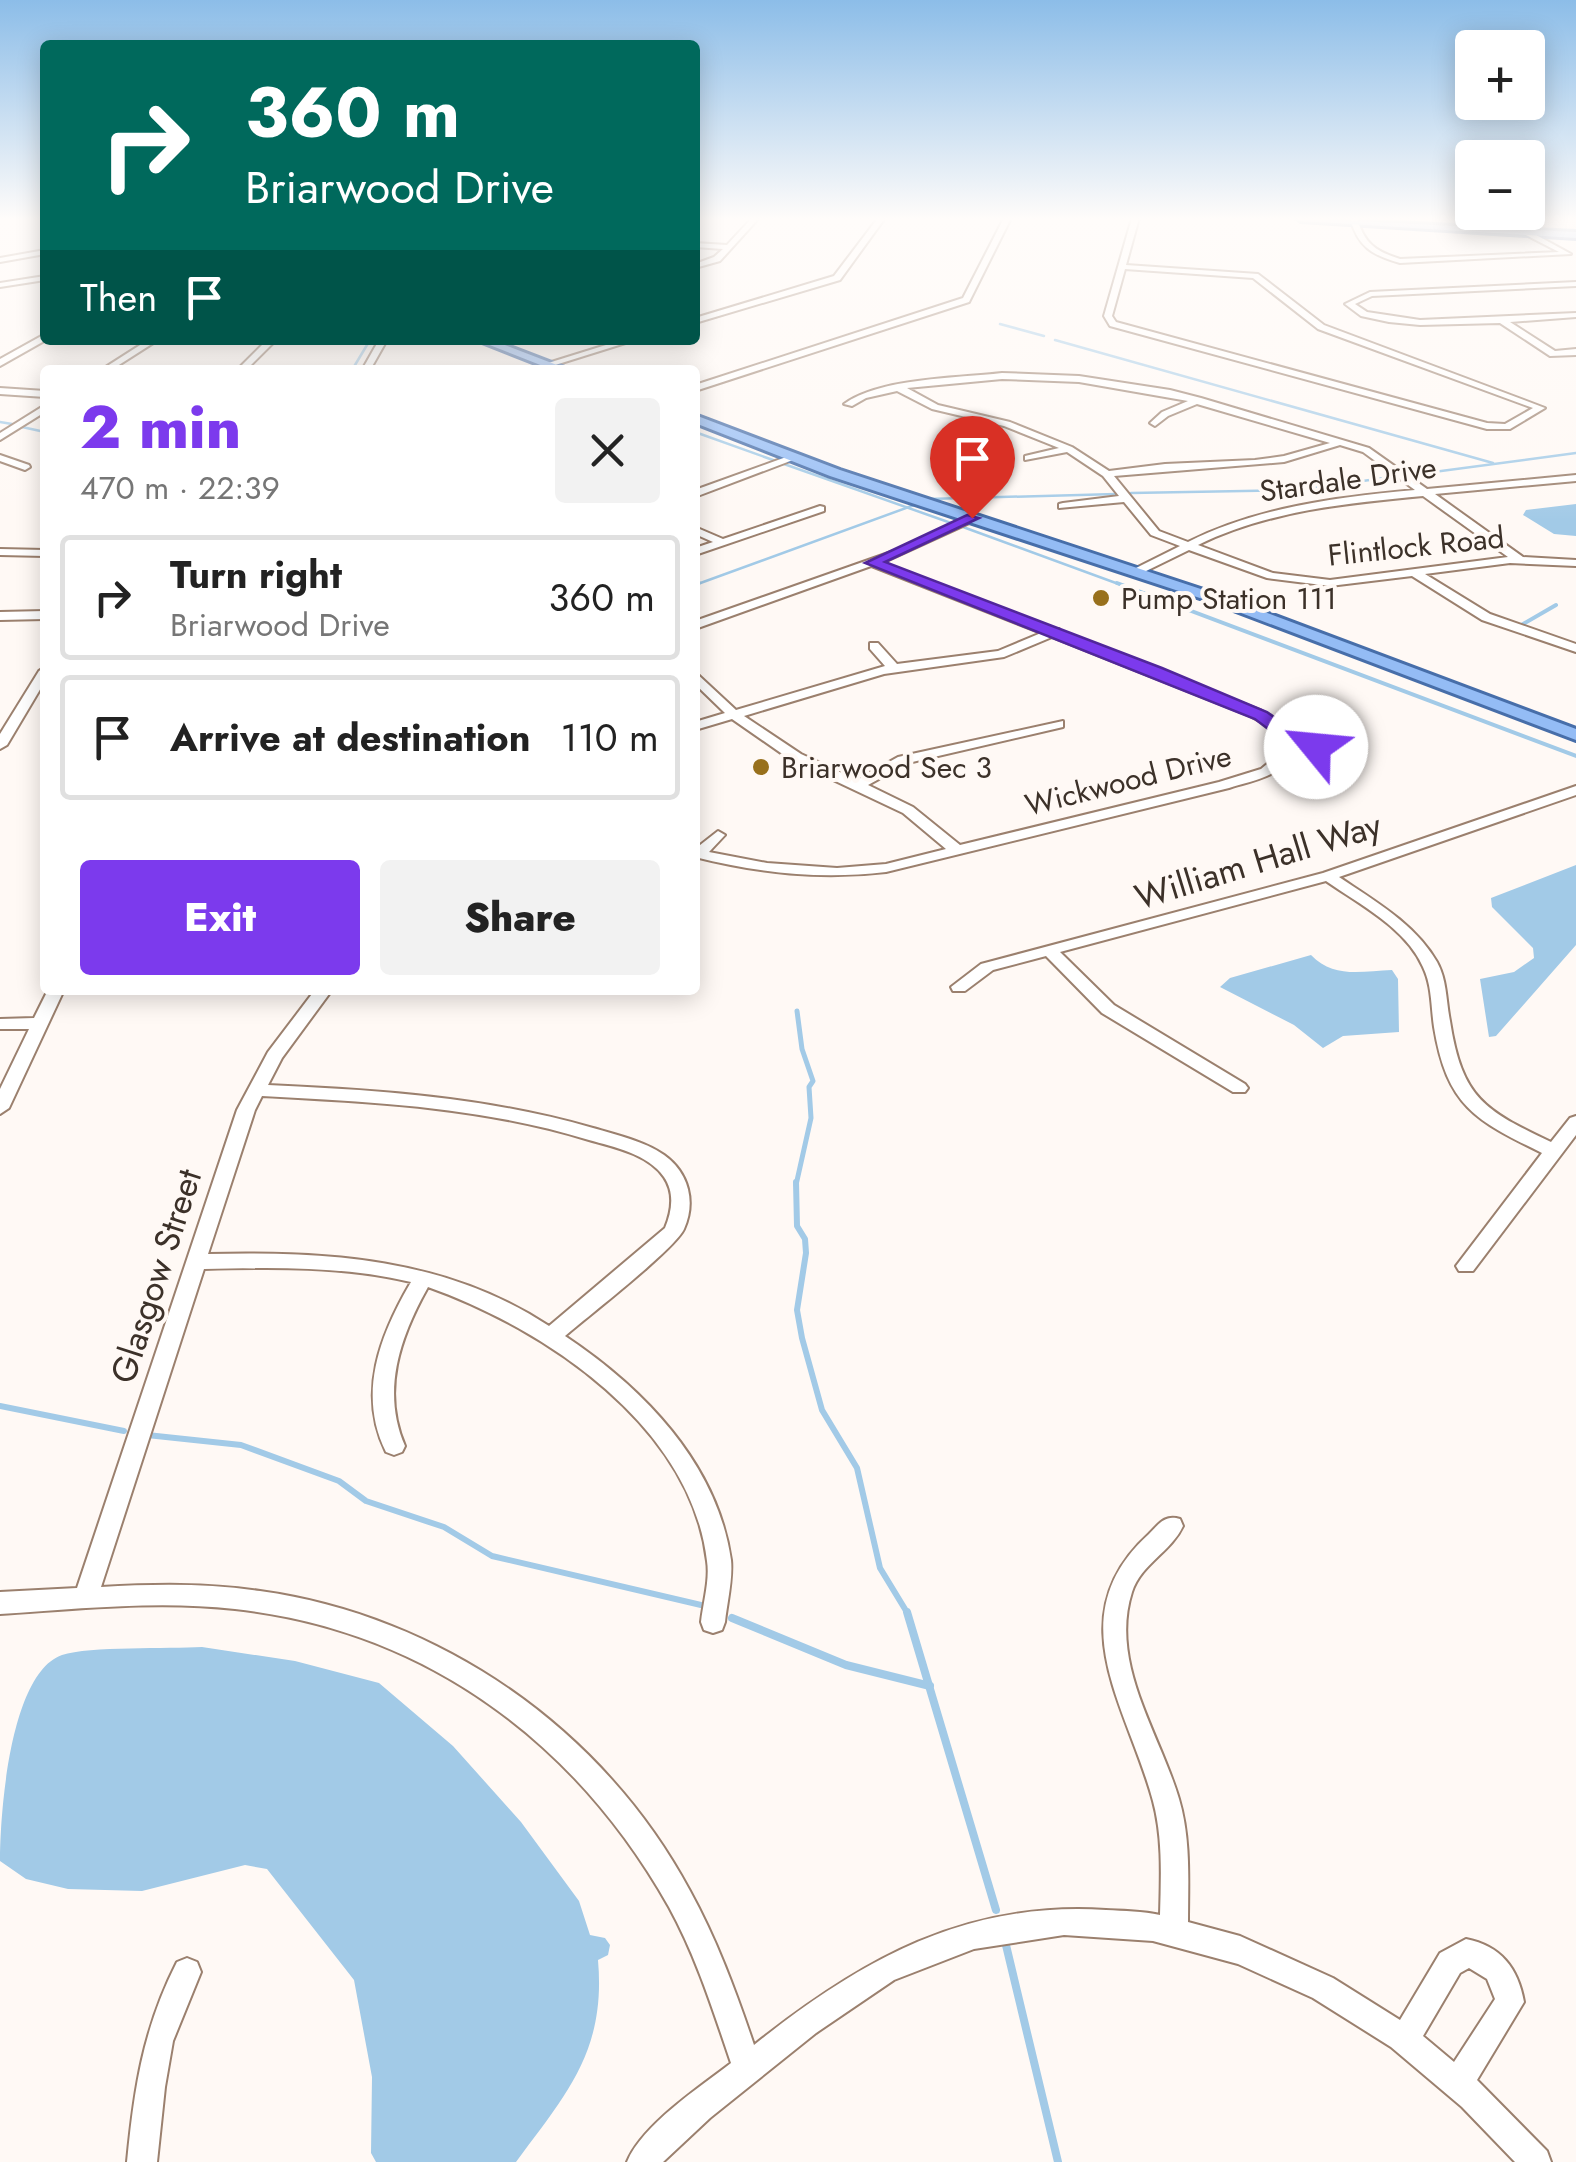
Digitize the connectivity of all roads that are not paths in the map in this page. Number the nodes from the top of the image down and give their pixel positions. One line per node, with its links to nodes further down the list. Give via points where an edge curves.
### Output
1 (908, 319): 21 (street)
2 (1108, 319): 3 (street, via 1487,426 1507,427 1540,408)
3 (1311, 319)
4 (1376, 319): 5 (street)
5 (1483, 319)
6 (1500, 319): 12 (street, via 1553,354)
7 (40, 340): 13 (street)
8 (146, 345): 15 (street)
9 (267, 345): 16 (street)
10 (496, 345): 14 (main road)
11 (614, 345): 14 (street)
12 (1576, 352)
13 (0, 363)
14 (548, 364)
15 (113, 365)
16 (246, 365)
17 (1074, 365): 20 (street)
18 (963, 368): 19 (street)
19 (974, 378): 20 (street); 22 (street, via 950,374)
20 (1070, 378): 25 (street)
21 (700, 386)
22 (897, 388): 26 (street); 32 (street, Flintlock Road, via 935,407 1012,422)
23 (0, 391): 24 (street)
24 (40, 394)
25 (1198, 400): 29 (street); 31 (street)
26 (849, 404)
27 (40, 411): 30 (street)
28 (700, 421): 34 (main road)
29 (1155, 424)
30 (0, 437)
31 (1340, 442): 37 (street, via 1286,459); 40 (street, via 1376,455)
32 (1069, 449): 35 (street); 37 (street, Flintlock Road)
33 (0, 458): 36 (street)
34 (793, 458): 39 (street); 45 (main road)
35 (1029, 458)
36 (25, 468)
37 (1107, 474): 41 (street, Flintlock Road)
38 (1576, 478): 40 (street, Stardale Drive)
39 (700, 492)
40 (1427, 492): 43 (street, Stardale Drive); 53 (street)
41 (1127, 498): 42 (street); 49 (street, Flintlock Road, via 1154,533)
42 (1063, 506)
43 (1320, 506): 46 (street); 49 (street, Stardale Drive, via 1244,521)
44 (820, 509): 48 (street)
45 (972, 518): 54 (street); 56 (main road)
46 (1340, 519)
47 (700, 532): 48 (street)
48 (723, 543): 50 (street)
49 (1186, 547): 56 (street, Stardale Drive); 57 (street, Flintlock Road, via 1307,582)
50 (700, 550)
51 (0, 552): 52 (street)
52 (40, 553)
53 (1520, 560): 55 (street, Flintlock Road); 57 (street, Flintlock Road)
54 (873, 563): 60 (street); 61 (street, Wickwood Drive)
55 (1576, 563)
56 (1138, 571): 70 (main road)
57 (1412, 572): 63 (street, via 1476,612)
58 (0, 616): 59 (street)
59 (40, 616)
60 (700, 623)
61 (1055, 632): 64 (street, via 1000,654); 72 (street, Wickwood Drive, via 1261,716)
62 (874, 646): 64 (street)
63 (1576, 648)
64 (894, 668): 67 (street)
65 (40, 679): 71 (street)
66 (700, 681): 67 (street)
67 (736, 714): 69 (street); 74 (street, via 796,756)
68 (1058, 724): 74 (street, via 903,760)
69 (700, 725)
70 (1576, 738)
71 (0, 745)
72 (1287, 745): 73 (street); 78 (street, Wickwood Drive, via 1280,762 1254,776)
73 (1344, 749)
74 (859, 784): 78 (street, via 911,809)
75 (1576, 790): 80 (street, William Hall Way)
76 (718, 835): 77 (street)
77 (700, 851)
78 (958, 851): 79 (street, Wickwood Drive, via 886,868 818,874)
79 (700, 855)
80 (1328, 876): 81 (street, William Hall Way); 91 (street, via 1396,924 1430,963 1447,1060 1462,1093 1497,1123)
81 (1051, 952): 82 (street, William Hall Way, via 987,968); 87 (street, via 1108,1008)
82 (959, 987)
83 (54, 995): 85 (street)
84 (320, 995): 88 (street, Glasgow Street)
85 (41, 1023): 86 (street); 89 (street)
86 (0, 1024)
87 (1239, 1088)
88 (255, 1090): 92 (street, Glasgow Street); 95 (street, via 480,1106 576,1128 656,1158 681,1191 673,1232)
89 (0, 1108)
90 (1576, 1122): 91 (street)
91 (1552, 1151): 93 (street)
92 (195, 1262): 94 (street, via 334,1262); 98 (street, Glasgow Street)
93 (1466, 1266)
94 (424, 1277): 95 (street, via 482,1298); 96 (street, via 392,1346 381,1406)
95 (550, 1336): 100 (street, via 635,1404 693,1481 720,1550)
96 (394, 1446)
97 (1172, 1526): 101 (street, via 1136,1561 1119,1598 1114,1638 1172,1825)
98 (85, 1599): 99 (street); 104 (street, via 220,1598 326,1614 428,1651 499,1692 570,1750 646,1841 698,1932)
99 (0, 1603)
100 (713, 1622)
101 (1174, 1930): 103 (street, via 1254,1954 1344,1998); 104 (street, via 1044,1924 947,1944 840,1996)
102 (187, 1972): 106 (street, via 156,2041)
103 (1406, 2038): 105 (street); 105 (street, via 1450,1962 1466,1954 1486,1959 1504,1978 1510,2002)
104 (748, 2068): 107 (street)
105 (1459, 2081): 108 (street)
106 (142, 2162)
107 (642, 2162)
108 (1536, 2162)

